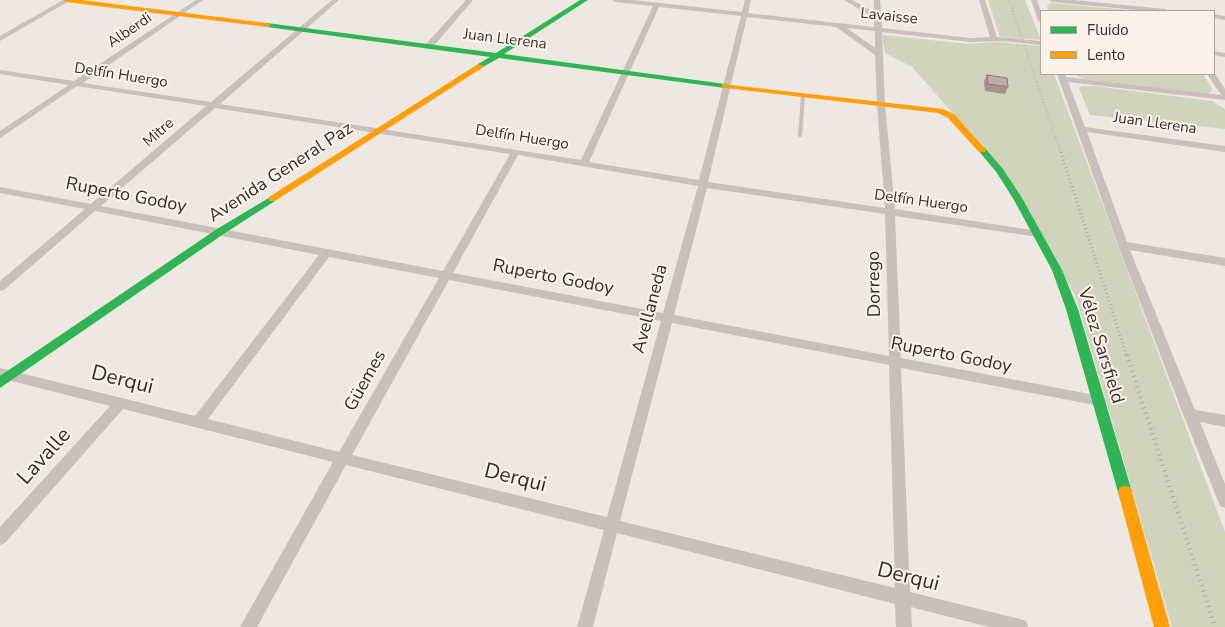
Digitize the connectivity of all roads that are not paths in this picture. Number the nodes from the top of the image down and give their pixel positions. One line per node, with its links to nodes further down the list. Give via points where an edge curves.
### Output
1 (67, 0): 15 (street, Juan Llerena); 22 (street)
2 (200, 0): 15 (street, Alberdi)
3 (336, 0): 20 (street, Mitre)
4 (470, 0): 25 (street)
5 (585, 0): 26 (street, Avenida General Paz)
6 (615, 0): 13 (street, Lavaisse)
7 (748, 0): 16 (street, Avellaneda)
8 (847, 0): 17 (street)
9 (877, 0): 17 (street, Dorrego)
10 (982, 0): 23 (street)
11 (1034, 0): 18 (street)
12 (1052, 0): 14 (street)
13 (657, 5): 16 (street, Lavaisse); 28 (street)
14 (1155, 10)
15 (180, 14): 20 (street, Juan Llerena); 32 (street, Alberdi)
16 (745, 15): 19 (street, Lavaisse); 33 (street, Avellaneda)
17 (878, 17): 21 (street, Dorrego)
18 (1040, 17)
19 (838, 25): 21 (street, Lavaisse); 27 (street)
20 (302, 29): 25 (street, Juan Llerena); 37 (street, Mitre)
21 (878, 30): 23 (street, Lavaisse, via 970,40); 27 (street, Dorrego)
22 (0, 39)
23 (994, 39): 24 (street, Lavaisse)
24 (1040, 43)
25 (429, 46): 26 (street, Juan Llerena)
26 (499, 54): 28 (street, Juan Llerena); 40 (street, Avenida General Paz)
27 (879, 54): 36 (street, Dorrego)
28 (626, 71): 33 (street, Juan Llerena); 45 (street)
29 (0, 72): 32 (street, Delfín Huergo)
30 (1212, 75): 35 (street)
31 (1062, 76): 35 (street); 39 (street)
32 (76, 84): 37 (street, Delfín Huergo); 41 (street, Alberdi)
33 (726, 86): 34 (street, Juan Llerena); 46 (street, Avellaneda)
34 (803, 96): 36 (street, Juan Llerena); 42 (lane)
35 (1225, 97)
36 (881, 105): 38 (street, Juan Llerena); 49 (street, Dorrego)
37 (212, 106): 40 (street, Delfín Huergo); 48 (street, Mitre)
38 (940, 111): 51 (street, Vélez Sarsfield, via 954,118 1000,171)
39 (1080, 129): 43 (street, Juan Llerena); 52 (street)
40 (379, 131): 44 (street, Delfín Huergo); 50 (street, Avenida General Paz)
41 (0, 135)
42 (800, 135)
43 (1225, 149)
44 (515, 152): 45 (street, Delfín Huergo); 55 (street, Güemes)
45 (584, 163): 46 (street, Delfín Huergo)
46 (703, 184): 49 (street, Delfín Huergo); 57 (street, Avellaneda)
47 (0, 190): 48 (street, Ruperto Godoy)
48 (94, 207): 50 (street, Ruperto Godoy); 56 (street, Mitre)
49 (890, 213): 51 (street, Delfín Huergo); 58 (street, Dorrego)
50 (221, 232): 53 (street, Ruperto Godoy); 59 (street, Avenida General Paz)
51 (1038, 234): 60 (street, Vélez Sarsfield, via 1072,309)
52 (1123, 246): 54 (street); 62 (street)
53 (327, 252): 55 (street, Ruperto Godoy); 64 (street)
54 (1225, 262)
55 (445, 275): 57 (street, Ruperto Godoy); 65 (street, Güemes)
56 (0, 287)
57 (666, 318): 58 (street, Ruperto Godoy); 67 (street, Avellaneda)
58 (894, 363): 60 (street, Ruperto Godoy); 69 (street, Dorrego)
59 (3, 377): 61 (street, Derqui)
60 (1100, 402): 74 (street, Vélez Sarsfield)
61 (120, 403): 64 (street, Derqui); 68 (street, Lavalle)
62 (1189, 414): 63 (street); 66 (street)
63 (1225, 421)
64 (198, 422): 65 (street, Derqui)
65 (343, 458): 67 (street, Derqui); 70 (street, Güemes)
66 (1225, 501)
67 (612, 525): 69 (street, Derqui); 71 (street, Avellaneda)
68 (0, 538)
69 (904, 599): 72 (street, Dorrego); 73 (street, Derqui)
70 (248, 627)
71 (585, 627)
72 (904, 627)
73 (1020, 627)
74 (1162, 627)

